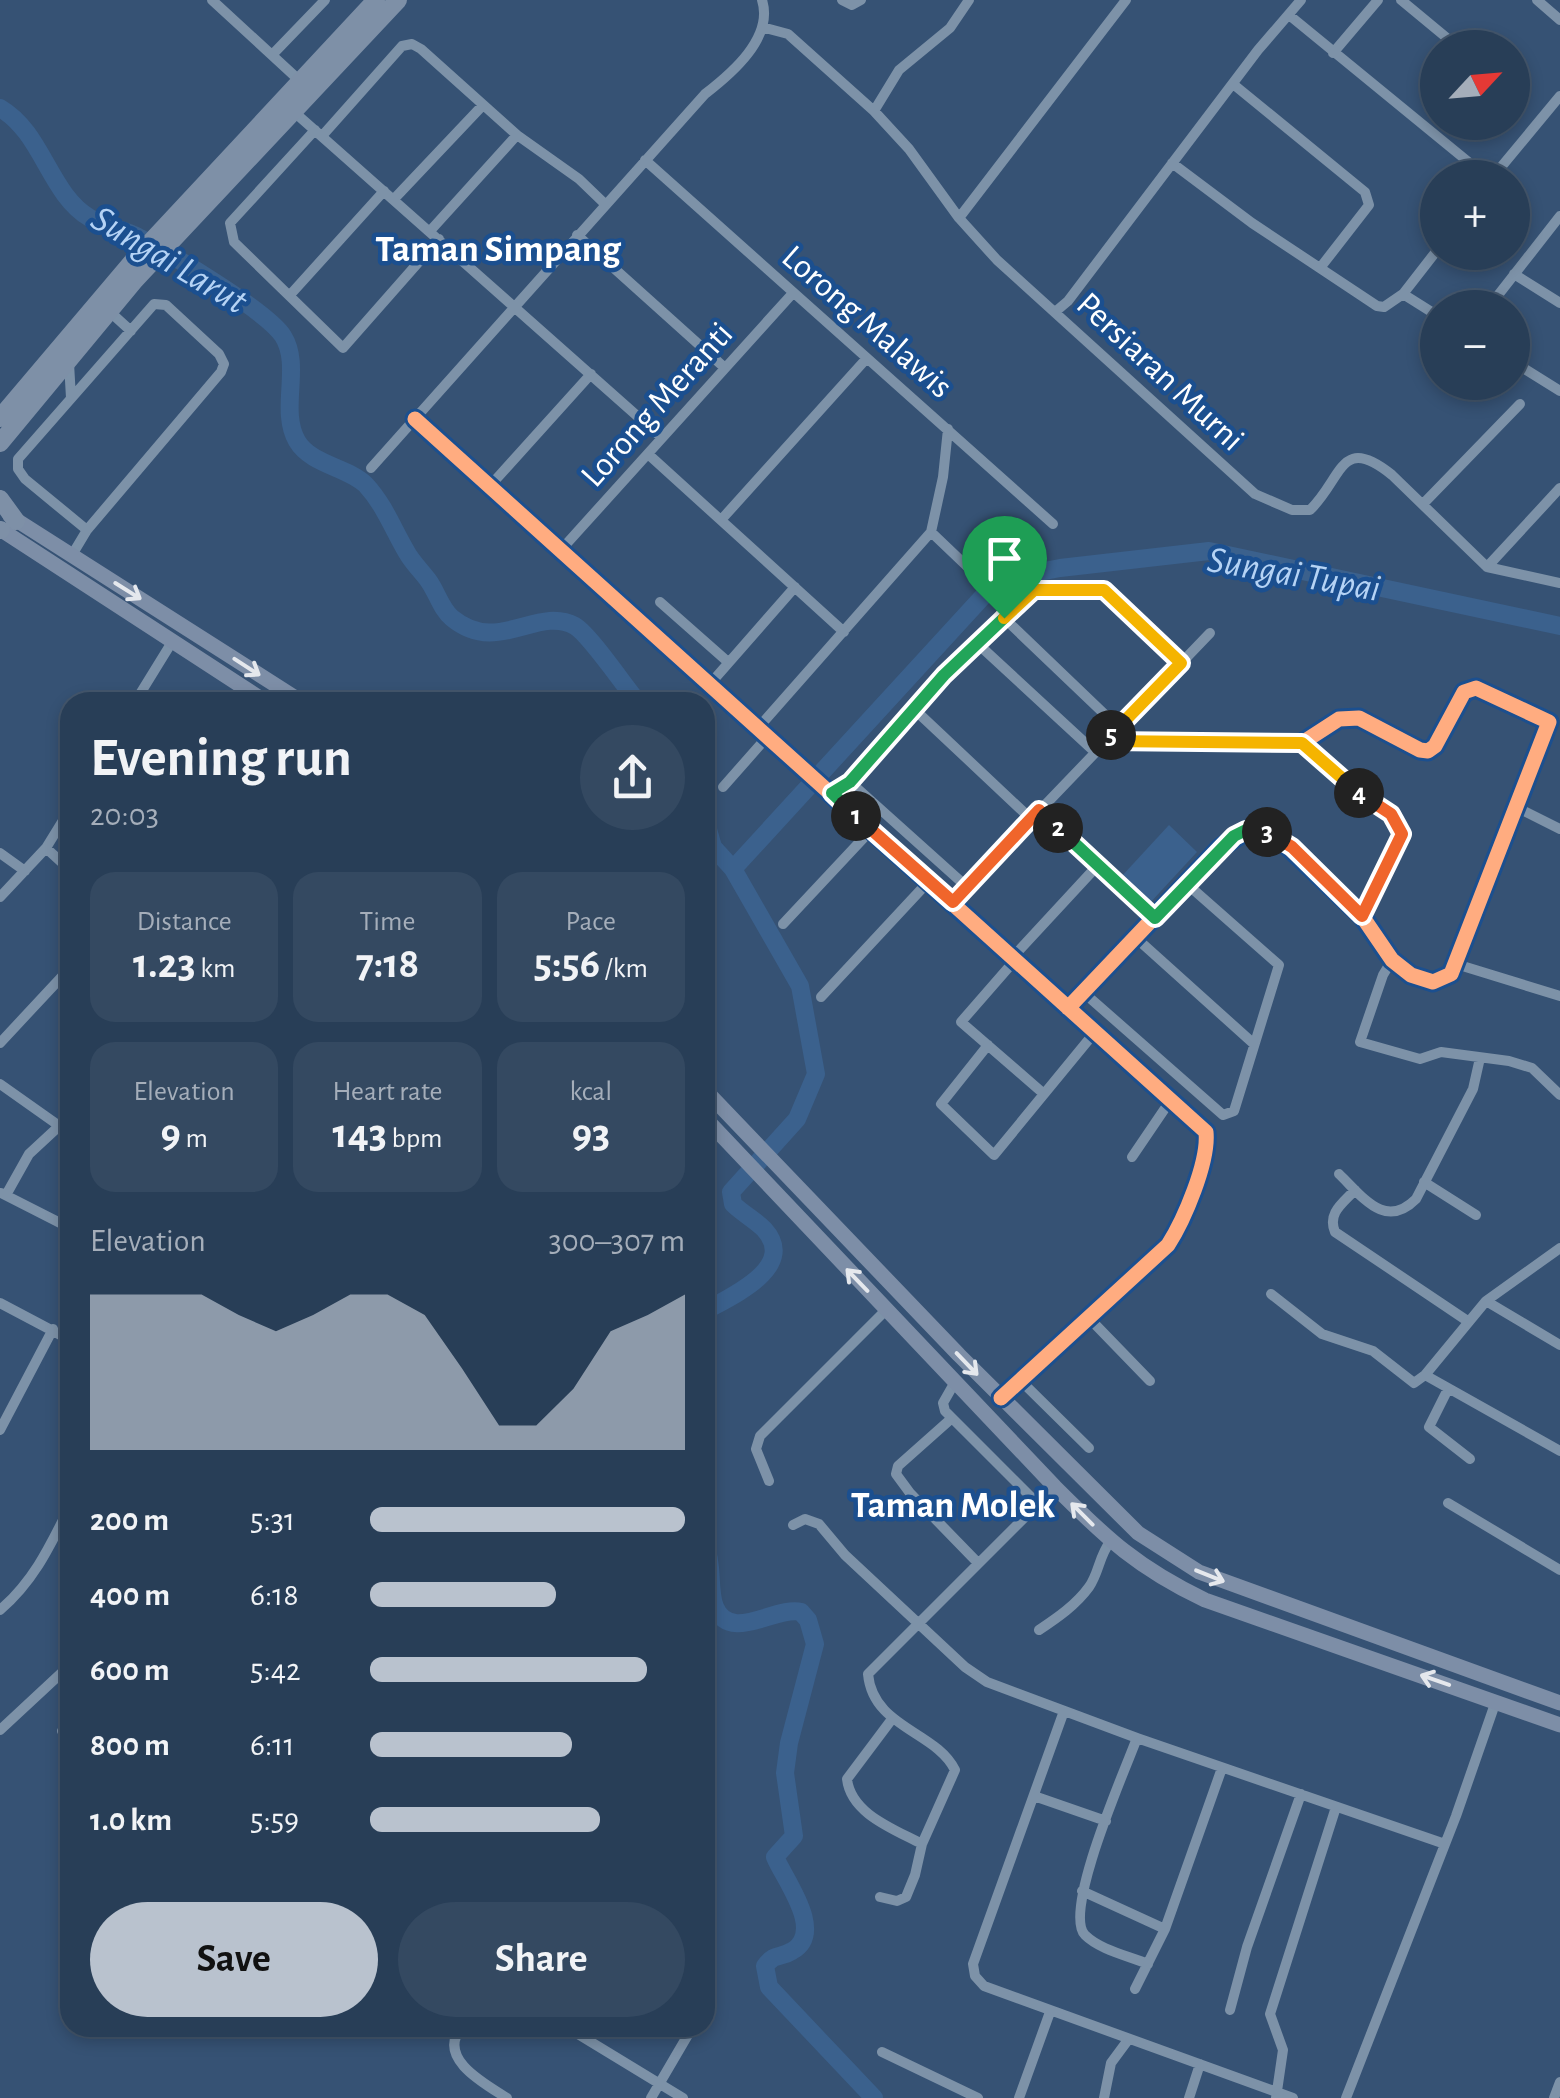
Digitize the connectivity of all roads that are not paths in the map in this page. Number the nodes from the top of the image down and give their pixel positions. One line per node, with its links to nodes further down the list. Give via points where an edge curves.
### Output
1 (212, 0): 19 (street)
2 (325, 0): 19 (street)
3 (376, 0): 20 (highway)
4 (398, 0): 24 (highway)
5 (842, 0): 6 (street)
6 (861, 0)
7 (969, 0): 25 (street, via 950,28 899,70)
8 (1126, 0): 37 (street)
9 (1301, 0): 14 (street)
10 (1378, 0): 18 (street)
11 (1401, 0): 17 (street)
12 (1537, 0): 15 (street)
13 (765, 2): 16 (street)
14 (1289, 15): 18 (street); 21 (street)
15 (1560, 20)
16 (762, 27): 25 (street, Persiaran Murni, via 788,34); 30 (street, via 739,66)
17 (1437, 30)
18 (1333, 53): 26 (street)
19 (272, 55): 20 (street)
20 (300, 81): 38 (highway)
21 (1233, 84): 33 (street); 42 (street, via 1369,199)
22 (1560, 96): 32 (street)
23 (483, 104): 27 (street, via 412,44 402,46); 28 (street); 34 (street)
24 (293, 111): 27 (street); 38 (highway)
25 (874, 111): 37 (street, Persiaran Murni)
26 (1420, 124)
27 (318, 133): 34 (street); 48 (street, via 230,223 234,242)
28 (517, 135): 35 (street); 39 (street)
29 (1440, 140): 31 (street)
30 (645, 160): 35 (street); 46 (street, Lorong Malawis)
31 (1466, 160)
32 (1505, 160)
33 (1172, 163): 42 (street); 53 (street)
34 (389, 195): 39 (street); 48 (street)
35 (605, 204): 40 (street)
36 (1560, 216): 44 (street)
37 (959, 218): 53 (street, Persiaran Murni)
38 (169, 233): 41 (highway)
39 (434, 235): 48 (street, via 343,348); 50 (street)
40 (578, 235): 50 (street); 57 (street)
41 (137, 267): 52 (highway); 63 (highway)
42 (1320, 268): 47 (street, via 1377,306)
43 (1422, 270): 47 (street)
44 (1514, 274): 45 (street); 49 (street)
45 (1502, 290)
46 (794, 293): 56 (street, Lorong Malawis); 57 (street, Lorong Meranti)
47 (1403, 294): 51 (street)
48 (290, 296)
49 (1560, 304)
50 (514, 305): 59 (street); 64 (street)
51 (1420, 305)
52 (109, 311): 54 (street); 55 (highway)
53 (1055, 312): 73 (street, Persiaran Murni, via 1255,494 1292,510 1310,510 1350,457 1361,455)
54 (131, 331): 61 (street); 77 (street, via 154,304 166,304 224,364)
55 (69, 357): 61 (street); 67 (highway)
56 (867, 358): 65 (street, Lorong Malawis); 74 (street)
57 (725, 368): 66 (street, Lorong Meranti)
58 (1530, 372): 60 (street)
59 (591, 374): 66 (street); 70 (street)
60 (1560, 391)
61 (72, 398): 77 (street, via 18,458 18,470)
62 (1520, 404): 73 (street)
63 (0, 418)
64 (415, 418): 69 (street); 70 (street)
65 (948, 429): 76 (street, Lorong Malawis); 78 (street)
66 (662, 438): 68 (street, Lorong Meranti)
67 (0, 443)
68 (648, 454): 74 (street); 79 (street, Lorong Meranti)
69 (371, 468)
70 (489, 487): 79 (street)
71 (1560, 488): 81 (street)
72 (0, 499): 75 (highway)
73 (1423, 504): 81 (street, Persiaran Murni)
74 (721, 520): 84 (street)
75 (3, 524): 80 (main road); 89 (main road)
76 (1054, 524)
77 (87, 530): 80 (street)
78 (931, 532): 82 (street); 87 (street)
79 (560, 552): 93 (street)
80 (72, 555): 96 (main road, one-way to 96)
81 (1487, 566): 83 (street)
82 (976, 574)
83 (1560, 583)
84 (795, 587): 87 (street); 91 (street)
85 (660, 602): 91 (street)
86 (1004, 618): 90 (street); 92 (street, via 1034,590 1104,590); 99 (street)
87 (844, 632): 98 (street)
88 (1210, 634): 92 (street)
89 (172, 642): 94 (street); 95 (main road)
90 (978, 644): 97 (street); 103 (street)
91 (728, 662): 93 (street)
92 (1181, 663): 99 (street)
93 (710, 684): 98 (street)
94 (141, 692)
95 (250, 692)
96 (286, 692)
97 (914, 710): 104 (street); 108 (street)
98 (759, 727): 100 (street)
99 (1118, 728): 101 (street)
100 (768, 736): 105 (street); 106 (street)
101 (1106, 741): 102 (street); 103 (street)
102 (1302, 743): 107 (street, via 1339,719 1359,718 1428,751 1464,692 1476,688 1548,722); 122 (street, via 1399,824 1402,834)
103 (1095, 752): 108 (street)
104 (850, 782): 106 (street); 119 (street)
105 (724, 787)
106 (828, 790): 111 (street)
107 (1516, 808): 110 (street); 128 (street)
108 (1035, 815): 115 (street); 119 (street)
109 (60, 825): 112 (street)
110 (1560, 829)
111 (871, 830): 117 (street); 124 (street)
112 (46, 848): 114 (street); 116 (street)
113 (0, 853): 116 (street)
114 (60, 861)
115 (1098, 865): 123 (street); 126 (street)
116 (25, 871): 120 (street)
117 (929, 881): 121 (street); 132 (street)
118 (1187, 884): 122 (street, via 1234,836 1260,830 1292,847); 123 (street); 136 (street, via 1278,964)
119 (967, 887): 121 (street)
120 (0, 897)
121 (953, 902): 126 (street)
122 (1362, 916): 127 (street)
123 (1155, 918): 125 (street)
124 (783, 924)
125 (1136, 938): 130 (street); 136 (street)
126 (1014, 959): 133 (street); 137 (street, via 960,1022)
127 (1392, 960): 128 (street, via 1432,982); 138 (street, via 1360,1042 1420,1059 1441,1052)
128 (1456, 964): 131 (street)
129 (60, 979): 135 (street)
130 (1083, 992): 133 (street); 136 (street, via 1223,1115 1234,1111)
131 (1560, 996)
132 (820, 998)
133 (1068, 1008): 134 (street)
134 (1094, 1032): 140 (street); 142 (street)
135 (0, 1043)
136 (1254, 1044)
137 (988, 1045): 140 (street); 140 (street, via 941,1104 994,1155)
138 (1480, 1058): 141 (street, via 1532,1068); 148 (street, via 1473,1089)
139 (0, 1084): 144 (street)
140 (1044, 1094)
141 (1560, 1095)
142 (1170, 1100): 146 (street); 158 (street, via 1206,1132 1207,1148 1177,1231)
143 (715, 1101): 168 (main road, one-way to 168)
144 (58, 1125): 150 (street)
145 (715, 1130): 157 (main road, one-way to 145)
146 (1132, 1157)
147 (1338, 1174): 149 (street)
148 (1424, 1182): 149 (street, via 1416,1199 1392,1213 1378,1210); 151 (street)
149 (1356, 1190): 159 (street, via 1333,1214 1335,1232)
150 (3, 1194): 152 (street)
151 (1476, 1216)
152 (60, 1223)
153 (1560, 1248): 155 (street)
154 (1271, 1294): 163 (street, via 1322,1334 1373,1351 1411,1382)
155 (1486, 1301): 159 (street); 162 (street)
156 (0, 1303): 160 (street)
157 (886, 1310): 166 (main road); 175 (street, via 760,1436 756,1449)
158 (1088, 1317): 164 (street); 165 (street)
159 (1466, 1320): 163 (street)
160 (53, 1330): 161 (street); 169 (street)
161 (60, 1334)
162 (1560, 1345)
163 (1425, 1375): 167 (street)
164 (1020, 1380): 168 (street); 172 (street)
165 (1150, 1381)
166 (955, 1382): 170 (street, via 943,1402); 176 (main road)
167 (1448, 1389): 173 (street); 174 (street, via 1429,1427)
168 (1001, 1398): 189 (main road, one-way to 189, via 1138,1533 1199,1572)
169 (3, 1417): 171 (street)
170 (952, 1418): 177 (street); 182 (street, via 896,1474)
171 (0, 1430)
172 (1089, 1448)
173 (1560, 1451)
174 (1470, 1458)
175 (769, 1481)
176 (1055, 1487): 177 (street); 181 (main road, one-way to 176)
177 (1038, 1504): 182 (street)
178 (1448, 1504): 183 (street)
179 (793, 1525): 185 (street, via 805,1519 819,1524)
180 (60, 1526): 184 (street, via 38,1570)
181 (1110, 1542): 186 (street, via 1088,1587); 188 (main road, one-way to 181, via 1205,1600)
182 (978, 1563): 185 (street)
183 (1560, 1570)
184 (0, 1610)
185 (918, 1622): 190 (street, via 988,1682); 191 (street, via 868,1674)
186 (1038, 1630)
187 (60, 1675): 193 (street)
188 (1496, 1702): 192 (main road); 201 (street)
189 (1560, 1703)
190 (1064, 1711): 194 (street); 197 (street)
191 (892, 1718): 200 (street, via 946,1756 954,1770); 200 (street, via 847,1779 848,1790 860,1807)
192 (1560, 1725)
193 (0, 1730)
194 (1137, 1738): 195 (street); 199 (street)
195 (1222, 1768): 196 (street); 204 (street)
196 (1301, 1794): 198 (street); 207 (street)
197 (1034, 1796): 199 (street); 208 (street, via 973,1964 984,1986)
198 (1336, 1807): 201 (street); 217 (street, via 1270,2014 1282,2050)
199 (1106, 1821): 202 (street)
200 (922, 1844): 203 (street, via 906,1897)
201 (1445, 1844): 226 (street)
202 (1082, 1891): 204 (street); 205 (street, via 1078,1923 1084,1934)
203 (880, 1896)
204 (1165, 1930): 205 (street)
205 (1148, 1964): 206 (street)
206 (1135, 1989)
207 (1230, 2010)
208 (1050, 2012): 212 (street); 222 (street)
209 (455, 2037): 218 (street, via 454,2052 465,2068)
210 (583, 2037): 216 (street)
211 (687, 2037): 216 (street)
212 (1128, 2040): 214 (street); 223 (street, via 1111,2063)
213 (882, 2052): 221 (street)
214 (1200, 2064): 217 (street); 224 (street)
215 (1560, 2082): 227 (street)
216 (659, 2083): 219 (street); 220 (street)
217 (1277, 2095): 225 (street)
218 (503, 2097)
219 (651, 2098)
220 (683, 2098)
221 (978, 2098)
222 (1019, 2098)
223 (1104, 2098)
224 (1188, 2098)
225 (1294, 2098)
226 (1346, 2098)
227 (1554, 2098)

